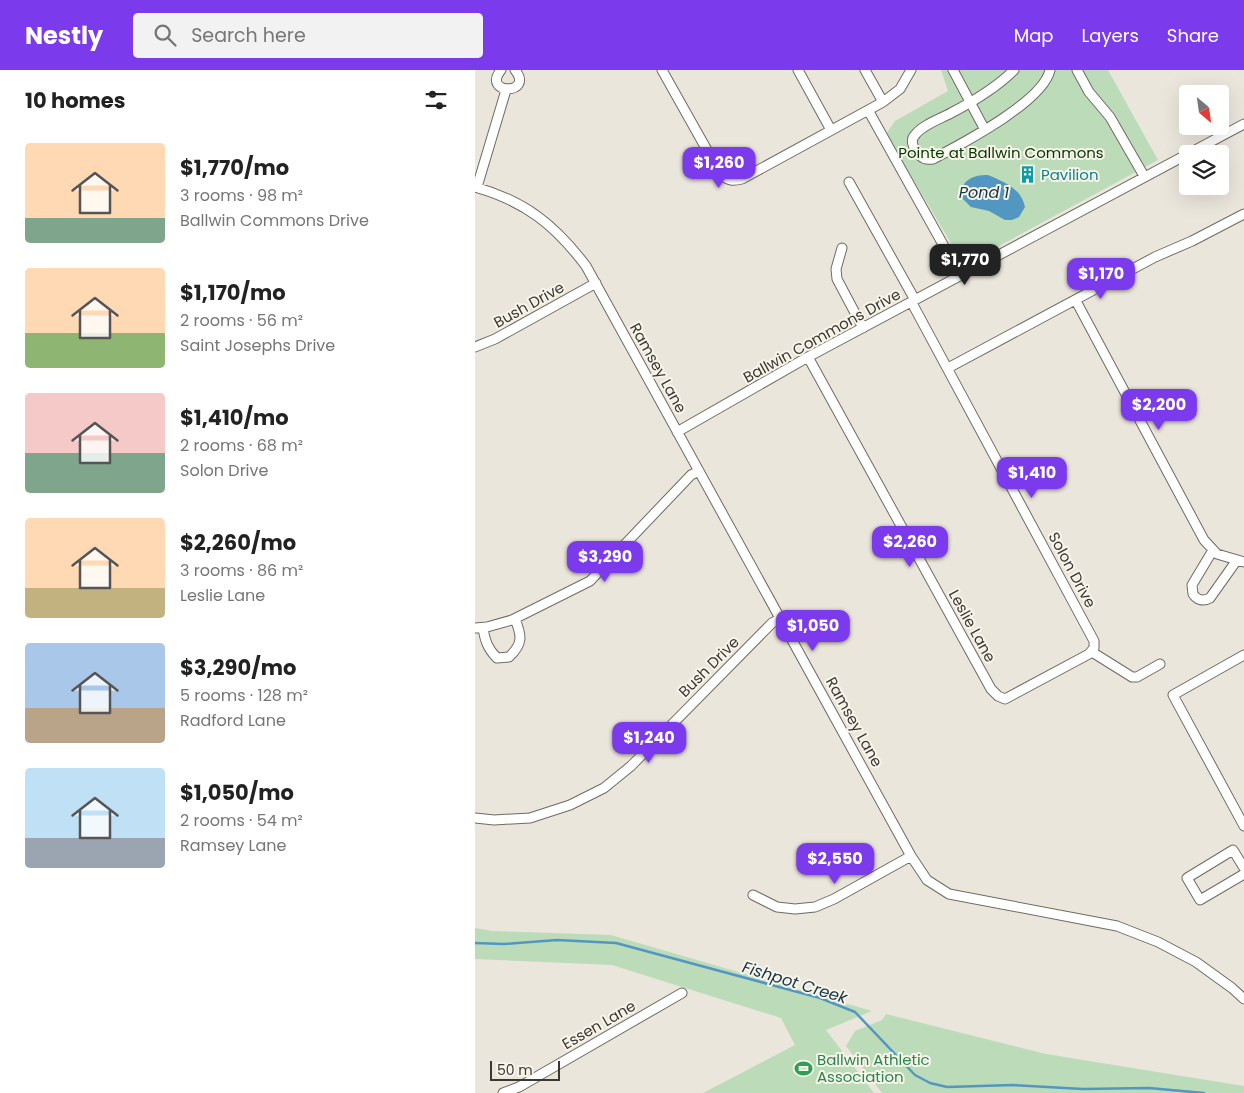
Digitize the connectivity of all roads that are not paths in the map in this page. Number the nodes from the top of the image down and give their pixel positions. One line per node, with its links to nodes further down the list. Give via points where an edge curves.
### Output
1 (501, 70): 11 (street, via 497,82)
2 (515, 70): 11 (street, via 518,84)
3 (662, 70): 16 (street, via 721,175 728,180 742,180)
4 (798, 70): 16 (street)
5 (865, 70): 12 (street)
6 (911, 70): 12 (street, via 901,89)
7 (953, 70): 13 (street)
8 (1014, 70): 13 (street)
9 (1050, 70): 17 (street, via 1034,93)
10 (1077, 70): 18 (street, via 1089,92 1110,117)
11 (506, 90): 20 (street)
12 (883, 102): 14 (street)
13 (970, 103): 17 (street); 17 (street, via 915,134 913,146 921,157 933,159)
14 (868, 110): 16 (street); 23 (street)
15 (1244, 124): 18 (street, Ballwin Commons Drive)
16 (831, 130)
17 (985, 130)
18 (1144, 176): 23 (street, Ballwin Commons Drive)
19 (849, 182): 26 (street, Solon Drive)
20 (476, 187): 24 (street, Ramsey Lane, via 512,200 545,221 577,254)
21 (1244, 214): 25 (street, via 1155,257)
22 (842, 248): 27 (street, via 836,269 837,279)
23 (960, 275): 26 (street, Ballwin Commons Drive)
24 (596, 283): 28 (street, Bush Drive); 31 (street, Ramsey Lane)
25 (1076, 301): 30 (street); 33 (street, via 1204,540)
26 (914, 302): 27 (street, Ballwin Commons Drive); 30 (street, Solon Drive)
27 (863, 328): 29 (street, Ballwin Commons Drive)
28 (475, 347)
29 (808, 357): 31 (street, Ballwin Commons Drive); 38 (street, Leslie Lane, via 991,689 1005,699)
30 (948, 368): 38 (street, Solon Drive, via 1093,638)
31 (677, 432): 32 (street, Ramsey Lane)
32 (699, 470): 35 (street, Ramsey Lane); 36 (street, via 590,581)
33 (1213, 550): 34 (street); 34 (street, via 1192,586 1198,600 1209,598)
34 (1241, 561)
35 (781, 618): 41 (street, Bush Drive, via 772,623 631,766 604,788 570,805 530,818); 43 (street, Ramsey Lane)
36 (515, 619): 37 (street); 37 (street, via 521,634 518,649 509,657 497,658)
37 (479, 628)
38 (1092, 652): 40 (street, via 1132,677)
39 (1244, 655): 42 (street, via 1173,695)
40 (1160, 664)
41 (475, 818)
42 (1244, 826)
43 (911, 856): 46 (street, via 815,907 777,907); 48 (street, Ramsey Lane, via 927,880 949,894 1117,926 1196,962)
44 (1244, 868): 45 (street, via 1233,850 1187,878 1200,900)
45 (1244, 874)
46 (753, 895)
47 (682, 993): 49 (street, Essen Lane, via 519,1087)
48 (1244, 999)
49 (503, 1093)

